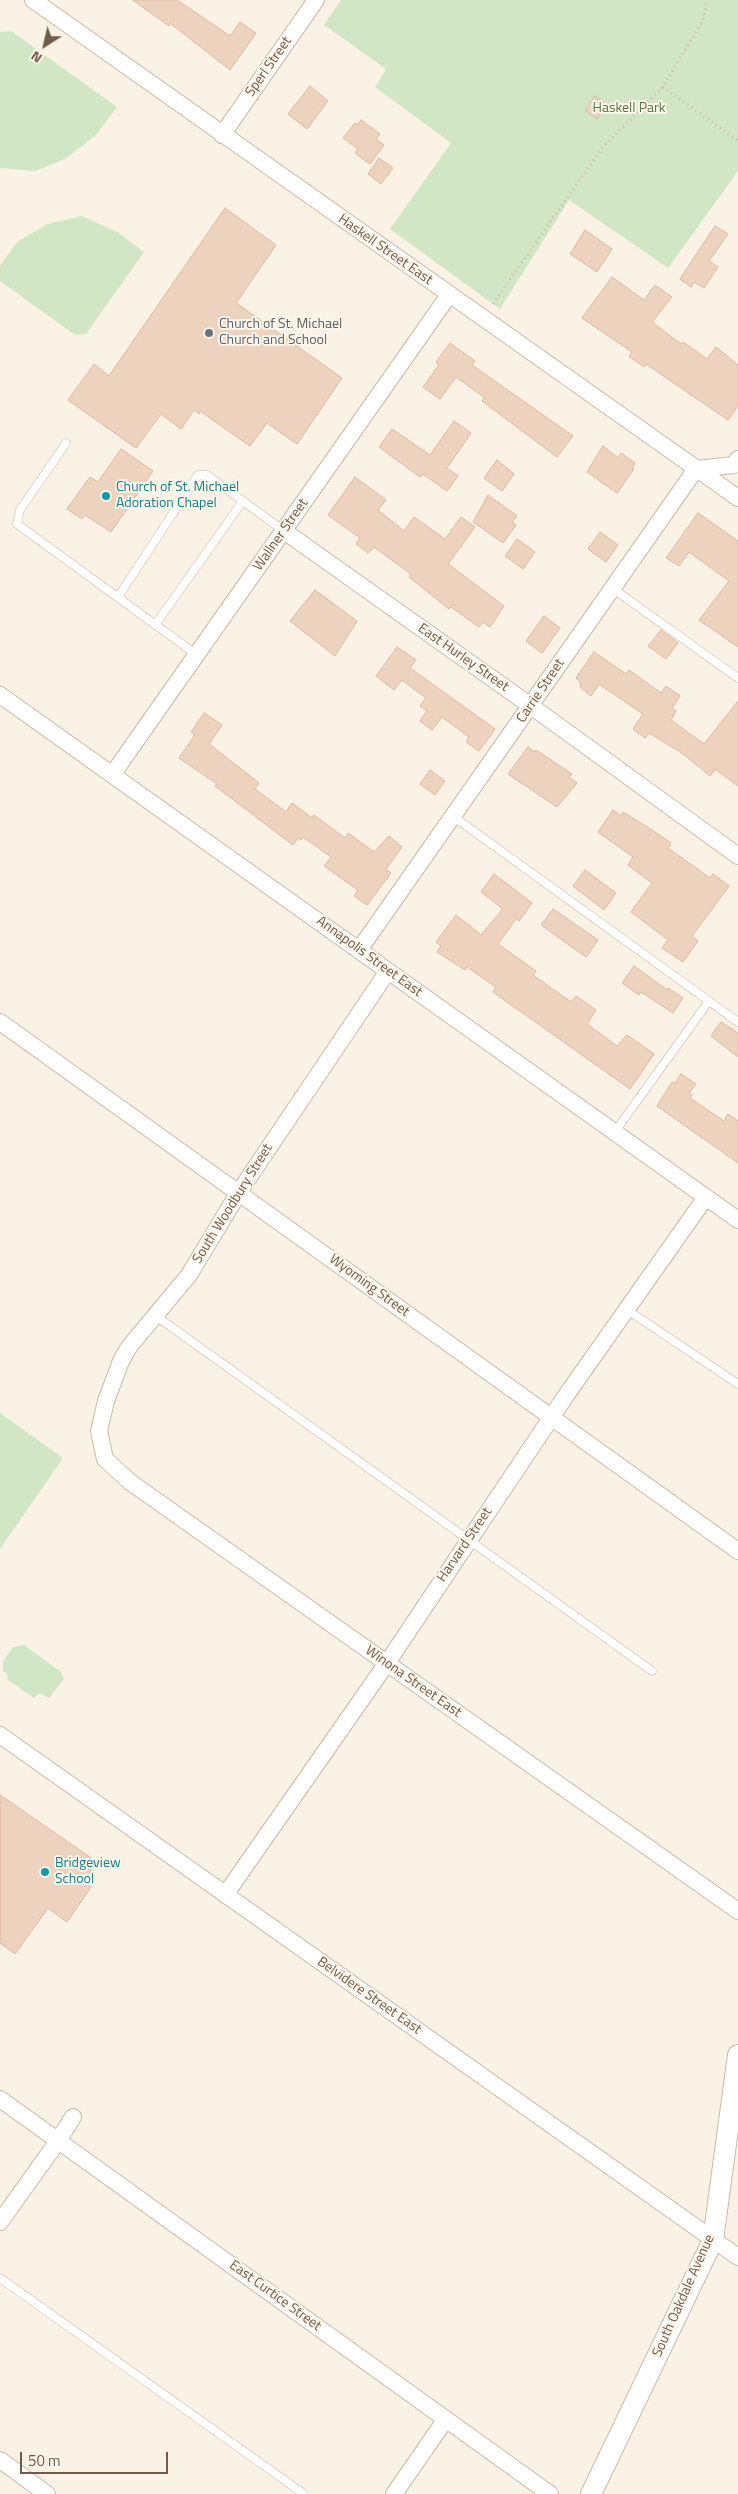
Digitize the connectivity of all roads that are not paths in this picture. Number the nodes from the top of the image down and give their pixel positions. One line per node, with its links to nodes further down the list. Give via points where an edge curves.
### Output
1 (33, 0): 3 (street, Haskell Street East)
2 (316, 0): 3 (street, Sperl Street)
3 (222, 135): 4 (street, Haskell Street East)
4 (449, 295): 7 (street, Haskell Street East); 10 (street, Wallner Street)
5 (66, 443): 12 (lane, via 20,510 17,524)
6 (738, 459): 7 (street, via 734,464)
7 (696, 468): 8 (street, Haskell Street East); 11 (street, Carrie Street)
8 (738, 498)
9 (243, 501): 10 (lane); 12 (lane, via 207,475 198,475); 13 (lane)
10 (284, 531): 14 (street, Wallner Street); 17 (street, East Hurley Street)
11 (612, 588): 15 (lane); 17 (street, Carrie Street)
12 (118, 597): 13 (lane)
13 (155, 625): 14 (lane)
14 (197, 655): 18 (street, Wallner Street)
15 (738, 678)
16 (0, 695): 18 (street, Annapolis Street East)
17 (531, 706): 19 (street, Carrie Street); 20 (street, East Hurley Street)
18 (112, 775): 21 (street, Annapolis Street East)
19 (454, 817): 21 (street, Carrie Street); 23 (lane)
20 (738, 856)
21 (359, 950): 22 (street, Annapolis Street East)
22 (388, 971): 26 (street, Annapolis Street East); 27 (street, South Woodbury Street)
23 (709, 1001): 25 (lane); 26 (lane)
24 (0, 1022): 27 (street, Wyoming Street)
25 (738, 1022)
26 (614, 1133): 28 (street, Annapolis Street East)
27 (239, 1192): 31 (street, South Woodbury Street, via 189,1275); 33 (street, Wyoming Street)
28 (706, 1197): 29 (street, Annapolis Street East); 30 (street, Harvard Street)
29 (738, 1220)
30 (626, 1309): 32 (lane); 33 (street, Harvard Street)
31 (156, 1316): 34 (street, South Woodbury Street, via 121,1361 100,1427); 35 (lane)
32 (738, 1384)
33 (551, 1418): 35 (street, Harvard Street); 36 (street, Wyoming Street)
34 (101, 1443): 37 (street, Winona Street East, via 105,1459 130,1482)
35 (468, 1540): 37 (street, Harvard Street); 38 (lane)
36 (738, 1551)
37 (387, 1663): 40 (street, Harvard Street); 41 (street, Winona Street East)
38 (652, 1671)
39 (0, 1735): 40 (street, Belvidere Street East)
40 (225, 1895): 47 (street, Belvidere Street East)
41 (738, 1911)
42 (738, 2055): 47 (street, South Oakdale Avenue)
43 (0, 2099): 45 (street, East Curtice Street)
44 (73, 2117): 45 (street)
45 (58, 2141): 46 (street); 50 (street, East Curtice Street)
46 (0, 2222)
47 (713, 2240): 48 (street, Belvidere Street East); 56 (street, South Oakdale Avenue)
48 (738, 2257)
49 (0, 2278): 53 (lane)
50 (446, 2419): 54 (street); 55 (street, East Curtice Street)
51 (0, 2460): 52 (street)
52 (48, 2494)
53 (304, 2494)
54 (394, 2494)
55 (550, 2494)
56 (592, 2494)

